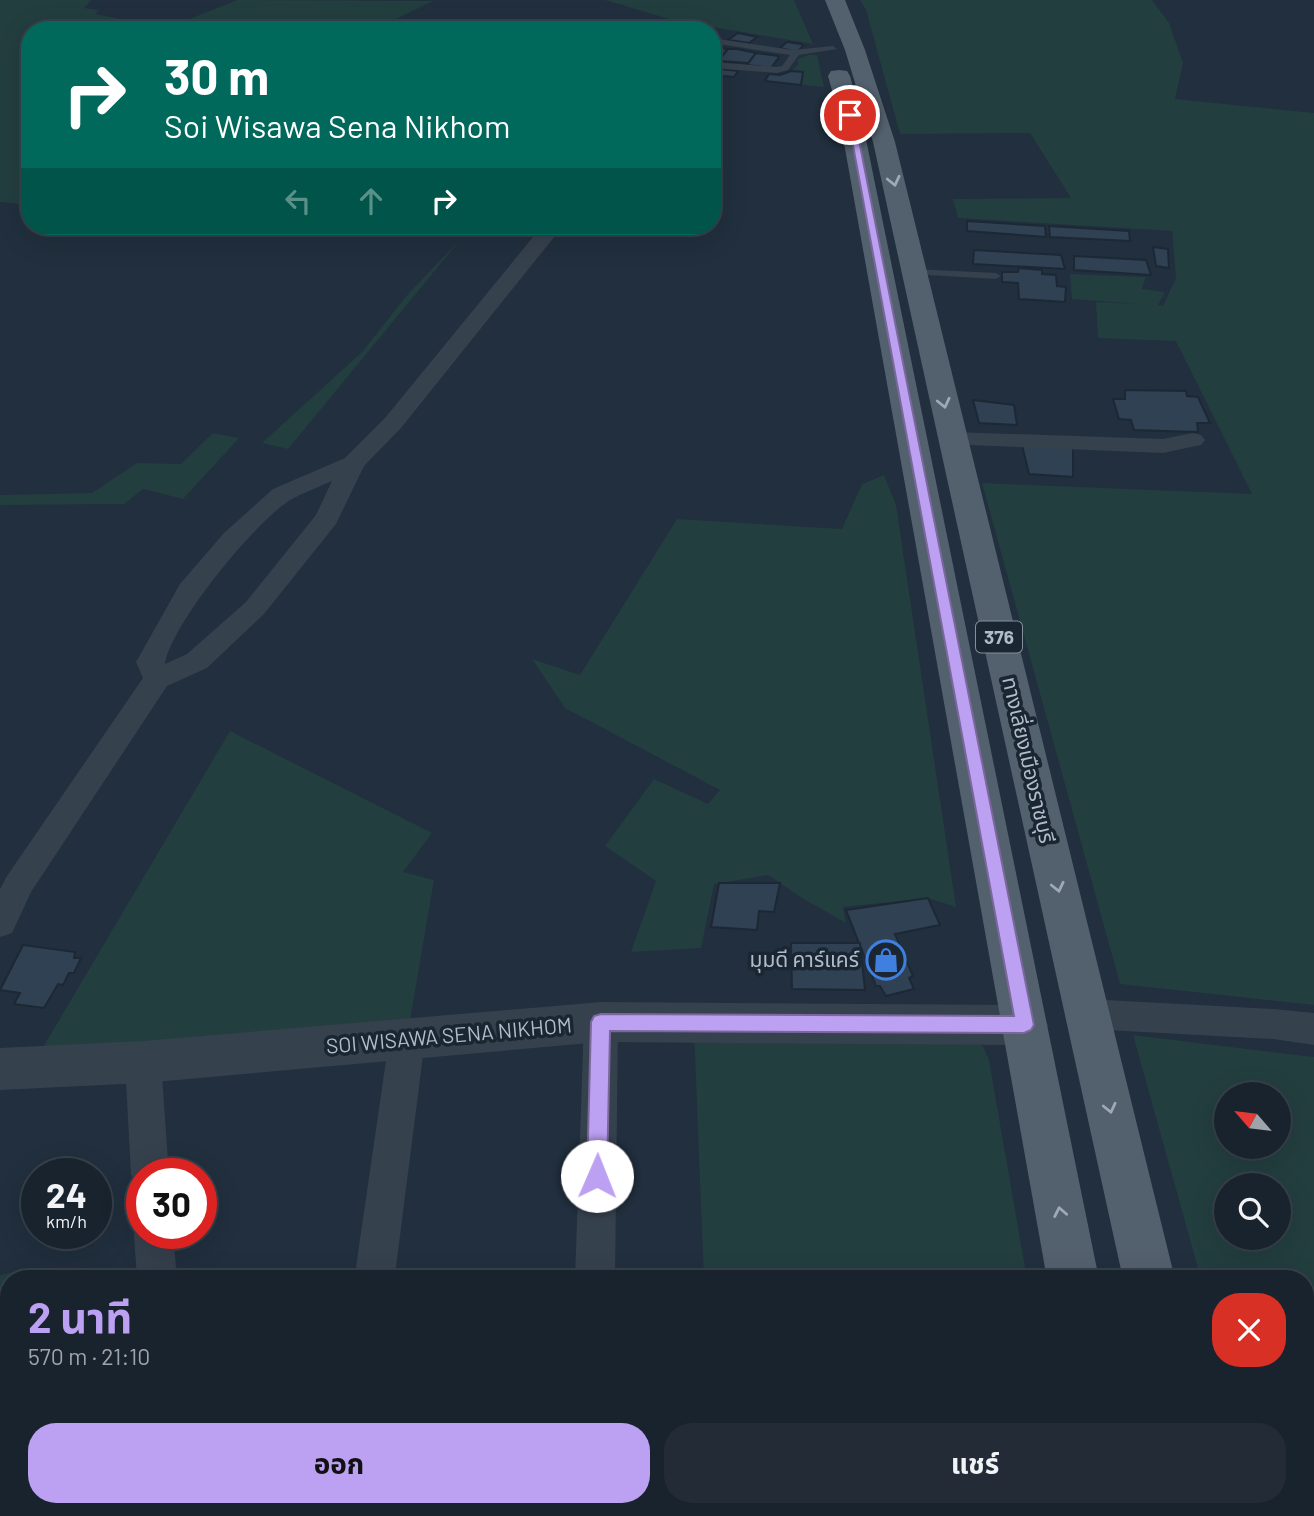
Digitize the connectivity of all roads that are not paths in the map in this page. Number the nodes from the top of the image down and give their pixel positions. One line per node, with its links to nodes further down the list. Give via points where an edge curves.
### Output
1 (809, 0): 4 (main road, ทางเลี่ยงเมืองราชบุรี / 376)
2 (835, 0): 7 (main road, ทางเลี่ยงเมืองราชบุรี / 376, via 855,50)
3 (721, 41): 5 (lane)
4 (833, 49): 5 (lane); 7 (main road, ทางเลี่ยงเมืองราชบุรี / 376)
5 (796, 53): 6 (lane, via 777,71)
6 (721, 66)
7 (863, 115): 9 (main road, ทางเลี่ยงเมืองราชบุรี / 376, one-way to 9); 18 (main road, ทางเลี่ยงเมืองราชบุรี / 376)
8 (544, 235): 13 (street, via 393,423)
9 (915, 272): 10 (lane); 11 (main road, ทางเลี่ยงเมืองราชบุรี / 376, one-way to 11)
10 (996, 276)
11 (953, 439): 12 (street, via 1163,446); 16 (main road, ทางเลี่ยงเมืองราชบุรี / 376, one-way to 16)
12 (1193, 440)
13 (354, 463): 14 (street, via 327,518 255,608 197,661); 14 (street, via 282,494 233,539 189,590 150,662)
14 (157, 679): 15 (street, via 18,885)
15 (0, 923)
16 (1088, 1014): 19 (street); 29 (main road, ทางเลี่ยงเมืองราชบุรี / 376, one-way to 29)
17 (601, 1022): 18 (street, SOI WISAWA SENA NIKHOM); 20 (street, SOI WISAWA SENA NIKHOM); 27 (street)
18 (1024, 1025): 28 (main road, ทางเลี่ยงเมืองราชบุรี / 376, one-way to 18)
19 (1314, 1029)
20 (407, 1040): 21 (street, SOI WISAWA SENA NIKHOM); 25 (street)
21 (143, 1062): 22 (street, SOI WISAWA SENA NIKHOM); 23 (street)
22 (0, 1069)
23 (149, 1158)
24 (155, 1249): 26 (street)
25 (376, 1268)
26 (156, 1270)
27 (595, 1270)
28 (1071, 1270)
29 (1147, 1270)

